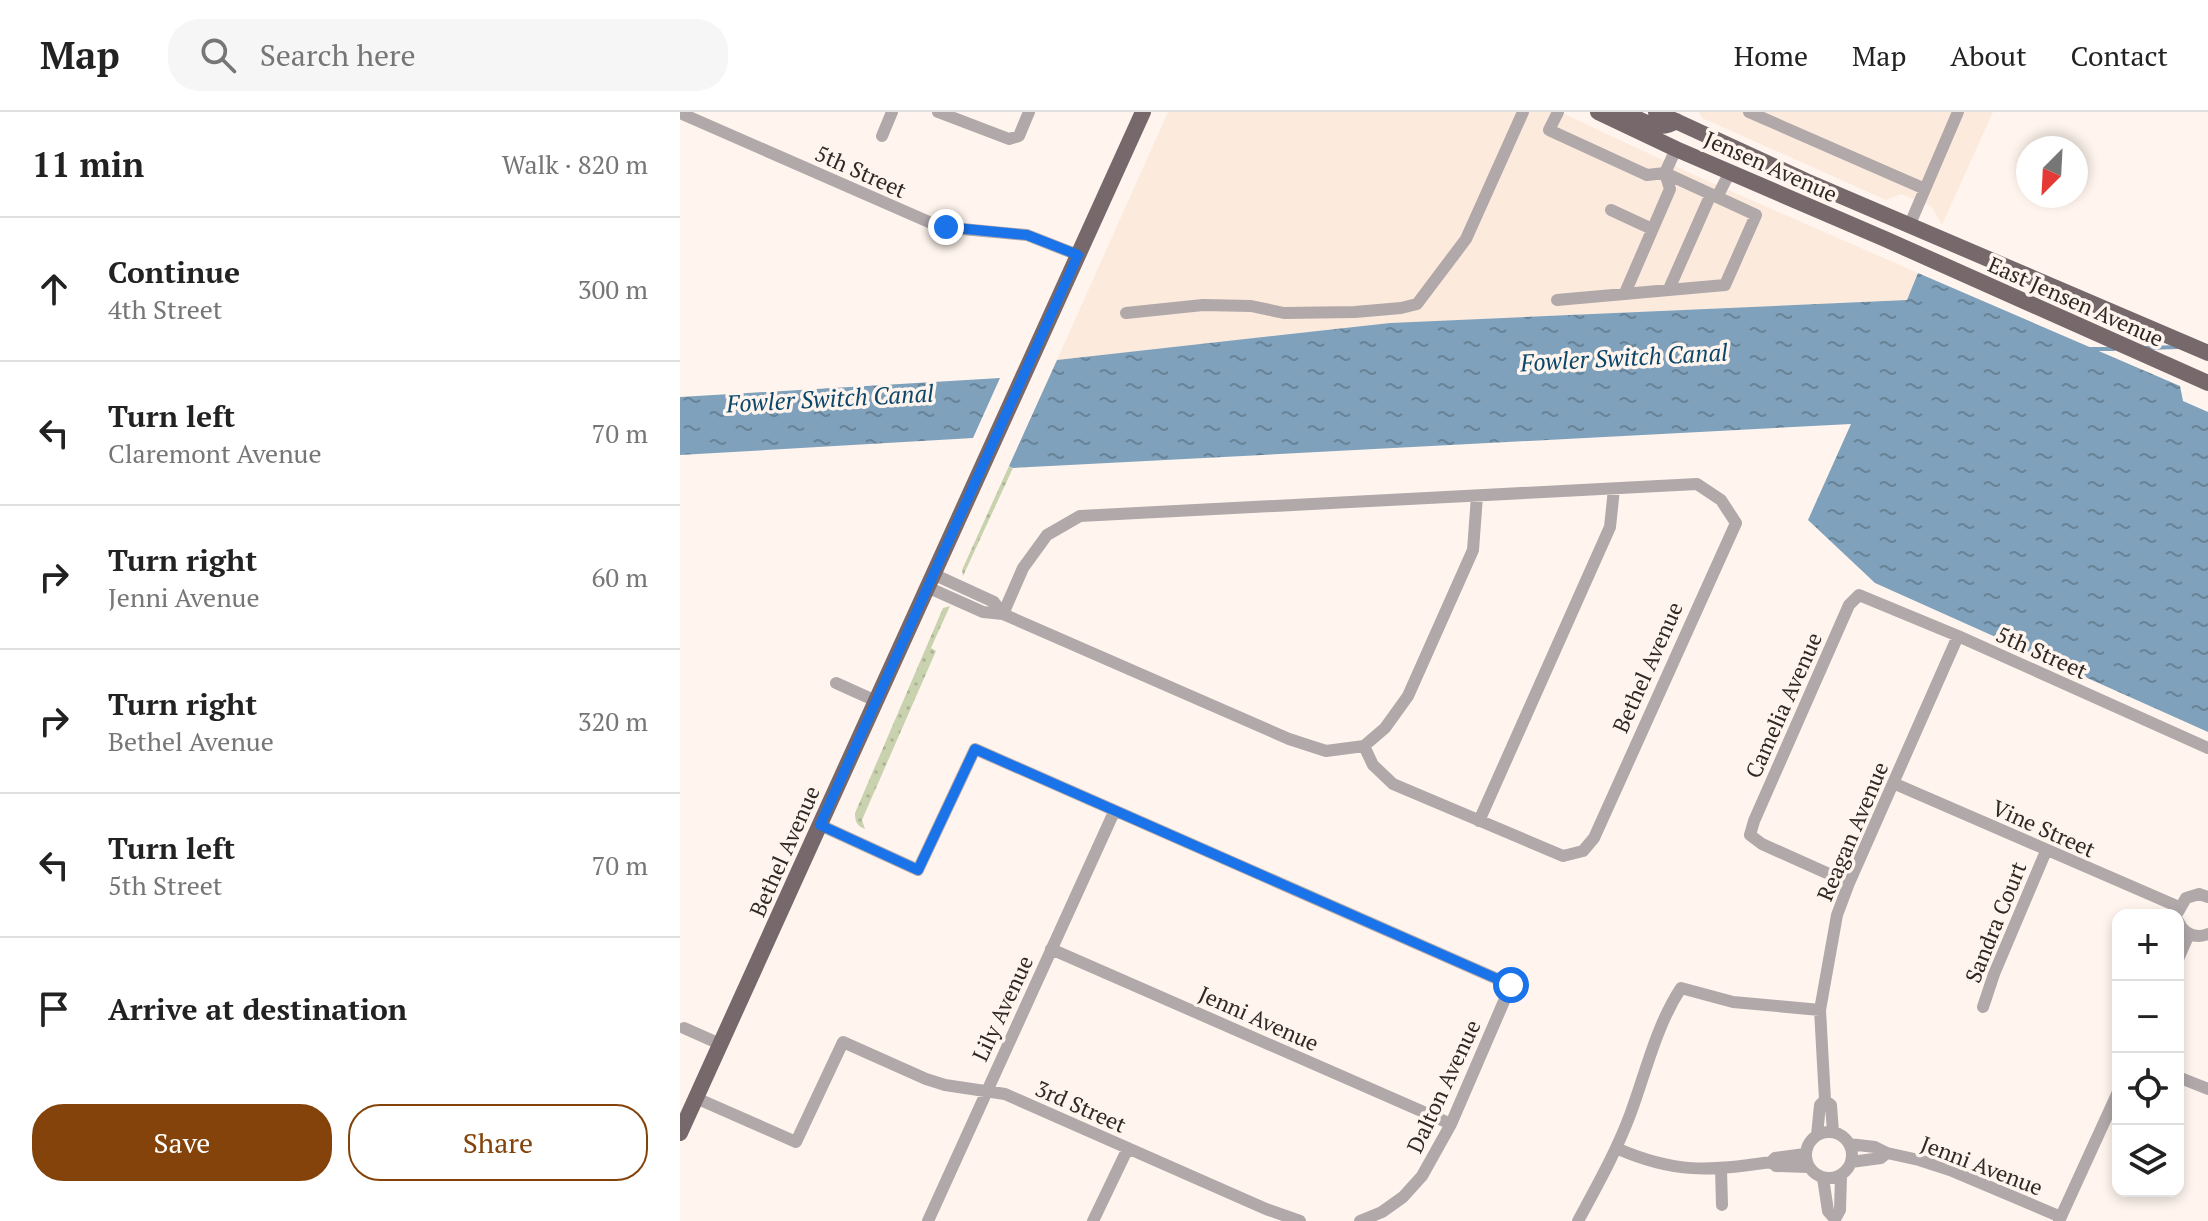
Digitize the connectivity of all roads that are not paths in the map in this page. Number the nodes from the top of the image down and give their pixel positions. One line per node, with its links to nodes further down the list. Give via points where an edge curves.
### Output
1 (892, 112): 14 (street)
2 (938, 112): 3 (street, via 1009,139 1019,136)
3 (1029, 112)
4 (1143, 112): 26 (main road, Bethel Avenue)
5 (1523, 112): 31 (street, via 1466,239 1417,304 1355,312 1284,313 1203,305)
6 (1558, 112): 17 (street, via 1549,130 1647,175)
7 (1598, 112): 15 (main road, Jensen Avenue)
8 (1624, 112): 13 (main road, via 1659,127)
9 (1656, 112): 13 (main road, Jensen Avenue)
10 (1749, 112): 19 (street)
11 (1958, 112): 19 (street)
12 (680, 113): 26 (street, 5th Street, via 929,222 1027,235)
13 (1678, 117): 18 (main road, Jensen Avenue)
14 (882, 136)
15 (1676, 149): 16 (main road, Jensen Avenue); 17 (street); 18 (main road, via 1690,144 1758,173)
16 (1730, 172): 20 (street); 21 (main road, Jensen Avenue)
17 (1665, 173): 20 (street); 24 (street, via 1670,189)
18 (1806, 181): 23 (main road, Jensen Avenue)
19 (1925, 189): 23 (street)
20 (1714, 195): 28 (street); 28 (street, via 1756,215 1725,285)
21 (1782, 196): 23 (main road, via 1815,199 1889,231 1902,231); 27 (main road, Jensen Avenue)
22 (1611, 210): 24 (street)
23 (1910, 224): 25 (main road, Jensen Avenue)
24 (1652, 229): 29 (street)
25 (1937, 236): 32 (main road, East Jensen Avenue)
26 (1078, 255): 36 (main road, Bethel Avenue)
27 (1926, 258): 33 (main road, East Jensen Avenue)
28 (1669, 289): 29 (street)
29 (1625, 293): 30 (street)
30 (1557, 300)
31 (1126, 313)
32 (2208, 353)
33 (2208, 383)
34 (1614, 489): 35 (street, Bethel Avenue); 46 (street, via 1610,527); 46 (street, Bethel Avenue, via 1697,484 1721,500 1736,523 1594,838 1583,851 1563,856)
35 (1477, 496): 38 (street, Bethel Avenue, via 1080,516 1047,535 1023,568); 42 (street, via 1473,550 1408,696)
36 (930, 580): 38 (street, via 994,602); 41 (main road, Bethel Avenue)
37 (1859, 595): 39 (street, 5th Street); 49 (street, Camelia Avenue, via 1849,605 1750,835)
38 (1003, 614): 42 (street, via 1289,739 1326,751)
39 (1958, 636): 43 (street, 5th Street); 44 (street, Reagan Avenue)
40 (836, 683): 41 (street)
41 (876, 701): 47 (main road, Bethel Avenue)
42 (1364, 746): 46 (street, Bethel Avenue, via 1373,765 1393,784)
43 (2208, 748)
44 (1893, 783): 48 (street, Vine Street); 49 (street, Reagan Avenue)
45 (1114, 812): 47 (street, via 975,749 918,870); 57 (street, Lily Avenue); 68 (street, Dalton Avenue, via 1511,985)
46 (1479, 821)
47 (820, 825): 61 (main road, Bethel Avenue)
48 (2046, 851): 51 (street, Vine Street); 58 (street, Sandra Court)
49 (1849, 883): 59 (street, Reagan Avenue, via 1837,915)
50 (2207, 894): 52 (street, via 2186,898)
51 (2168, 909)
52 (2180, 909)
53 (2184, 925): 54 (street)
54 (2189, 934): 55 (street); 56 (street)
55 (2208, 934)
56 (2184, 945)
57 (1051, 949): 64 (street, Lily Avenue); 68 (street, Jenni Avenue)
58 (1983, 1007)
59 (1820, 1010): 66 (street, Reagan Avenue); 74 (street, via 1743,1004 1681,988)
60 (684, 1028): 61 (street)
61 (720, 1044): 65 (main road, Bethel Avenue)
62 (2184, 1079): 63 (street)
63 (2208, 1089)
64 (986, 1091): 65 (street, 3rd Street, via 926,1079 843,1042 796,1142); 73 (street, 3rd Street, via 1005,1094); 85 (street, Lily Avenue)
65 (696, 1098): 70 (main road, Bethel Avenue)
66 (1825, 1100): 69 (street, Reagan Avenue, via 1831,1105); 71 (street, Reagan Avenue)
67 (2112, 1105): 83 (street)
68 (1451, 1124): 88 (street, Dalton Avenue, via 1422,1176 1403,1197)
69 (1833, 1132): 71 (street); 72 (street)
70 (680, 1133)
71 (1817, 1135): 76 (street, via 1809,1143)
72 (1849, 1144): 75 (street, Jenni Avenue); 77 (street)
73 (1128, 1148): 82 (street, 3rd Street); 86 (street)
74 (1616, 1148): 78 (street, via 1661,1166); 89 (street)
75 (1887, 1153): 77 (street, Jenni Avenue); 83 (street, Jenni Avenue, via 1950,1170)
76 (1806, 1160): 78 (street, via 1775,1158); 80 (street)
77 (1851, 1162): 79 (street)
78 (1721, 1169): 81 (street)
79 (1841, 1176): 80 (street); 84 (street, via 1840,1210)
80 (1823, 1178): 84 (street)
81 (1722, 1205)
82 (1264, 1215): 87 (street, 3rd Street)
83 (2060, 1219)
84 (1834, 1220)
85 (928, 1221)
86 (1093, 1221)
87 (1300, 1221)
88 (1360, 1221)
89 (1578, 1221)

